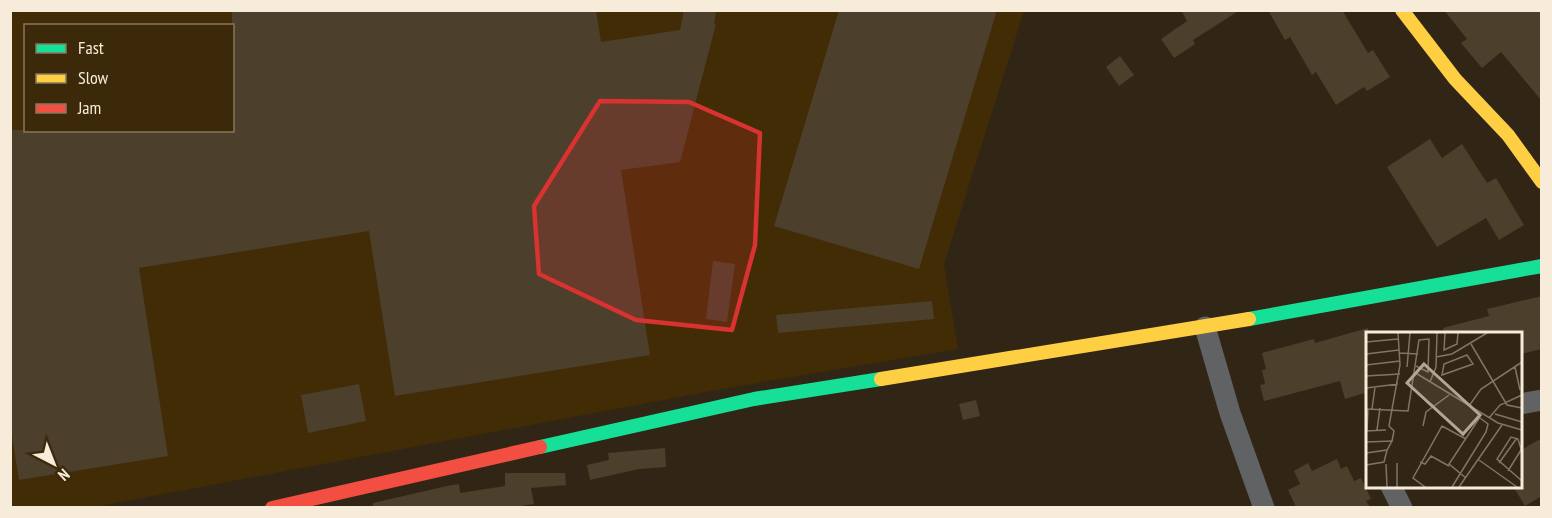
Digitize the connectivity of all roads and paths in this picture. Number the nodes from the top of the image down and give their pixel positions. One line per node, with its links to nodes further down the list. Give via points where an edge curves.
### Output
1 (1402, 10): 2 (street, via 1455,79 1508,135)
2 (1542, 182)
3 (1542, 266): 4 (street)
4 (1205, 327): 8 (street, via 754,399); 10 (street, via 1230,413)
5 (1542, 400): 6 (street)
6 (1522, 404)
7 (1392, 488): 11 (street)
8 (304, 503): 9 (street)
9 (272, 507)
10 (1264, 507)
11 (1402, 507)

